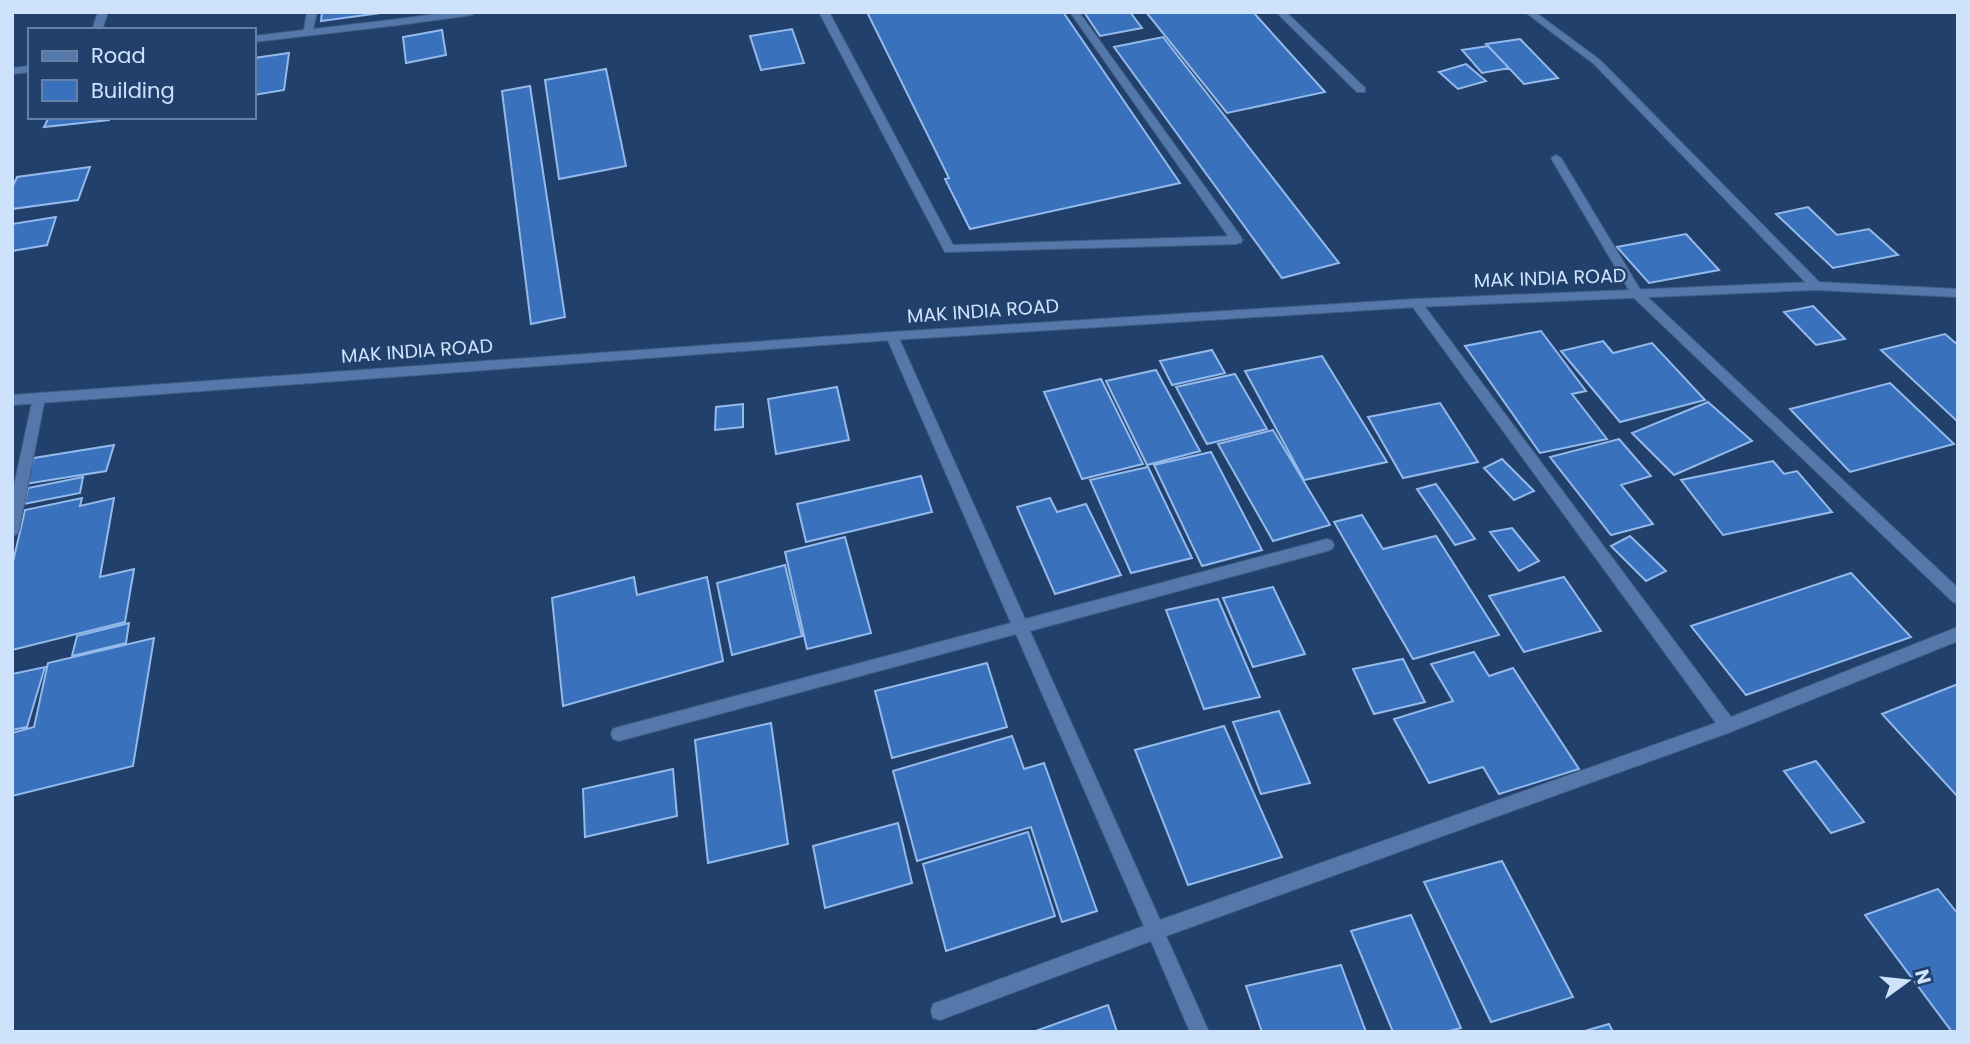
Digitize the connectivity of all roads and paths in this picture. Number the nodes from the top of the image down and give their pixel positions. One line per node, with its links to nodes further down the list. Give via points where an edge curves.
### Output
1 (312, 12): 7 (street)
2 (472, 12): 7 (street)
3 (824, 12): 4 (street, via 949,249 1237,240)
4 (1074, 12)
5 (1280, 12): 9 (street)
6 (1529, 12): 11 (street, via 1597,62)
7 (308, 32): 8 (street)
8 (256, 39)
9 (1361, 90)
10 (1556, 158): 12 (street)
11 (1816, 286): 12 (street, MAK INDIA ROAD); 13 (street, MAK INDIA ROAD)
12 (1637, 293): 14 (street, MAK INDIA ROAD); 21 (street)
13 (1958, 293)
14 (1416, 303): 15 (street, MAK INDIA ROAD); 24 (street)
15 (892, 336): 16 (street, MAK INDIA ROAD); 22 (street)
16 (39, 398): 17 (street, MAK INDIA ROAD); 18 (street)
17 (12, 400)
18 (18, 478): 19 (street)
19 (12, 530)
20 (1327, 545): 22 (street)
21 (1958, 598)
22 (1021, 627): 25 (street); 26 (street)
23 (1958, 634): 24 (street)
24 (1728, 726): 26 (street)
25 (619, 734)
26 (1155, 931): 27 (street); 28 (street)
27 (940, 1011)
28 (1200, 1032)

